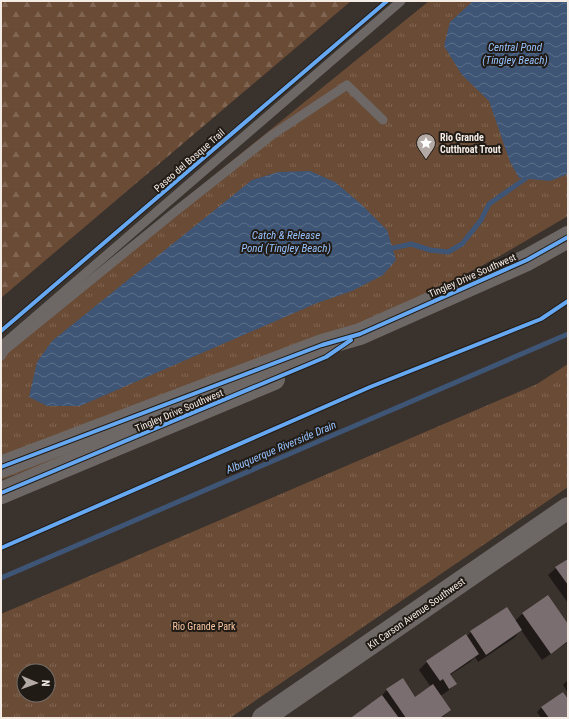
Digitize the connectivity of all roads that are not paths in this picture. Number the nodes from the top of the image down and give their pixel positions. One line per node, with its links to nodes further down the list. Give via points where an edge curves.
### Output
1 (401, 1): 5 (lane)
2 (383, 120): 6 (lane, via 347,85 272,135 11,345)
3 (568, 237): 4 (street, Tingley Drive Southwest, via 526,260)
4 (360, 334): 7 (street, Tingley Drive Southwest, via 322,345); 8 (street, Tingley Drive Southwest, via 326,357)
5 (1, 346)
6 (1, 356)
7 (1, 467)
8 (2, 490)
9 (568, 508): 10 (street, Kit Carson Avenue Southwest)
10 (263, 718)

